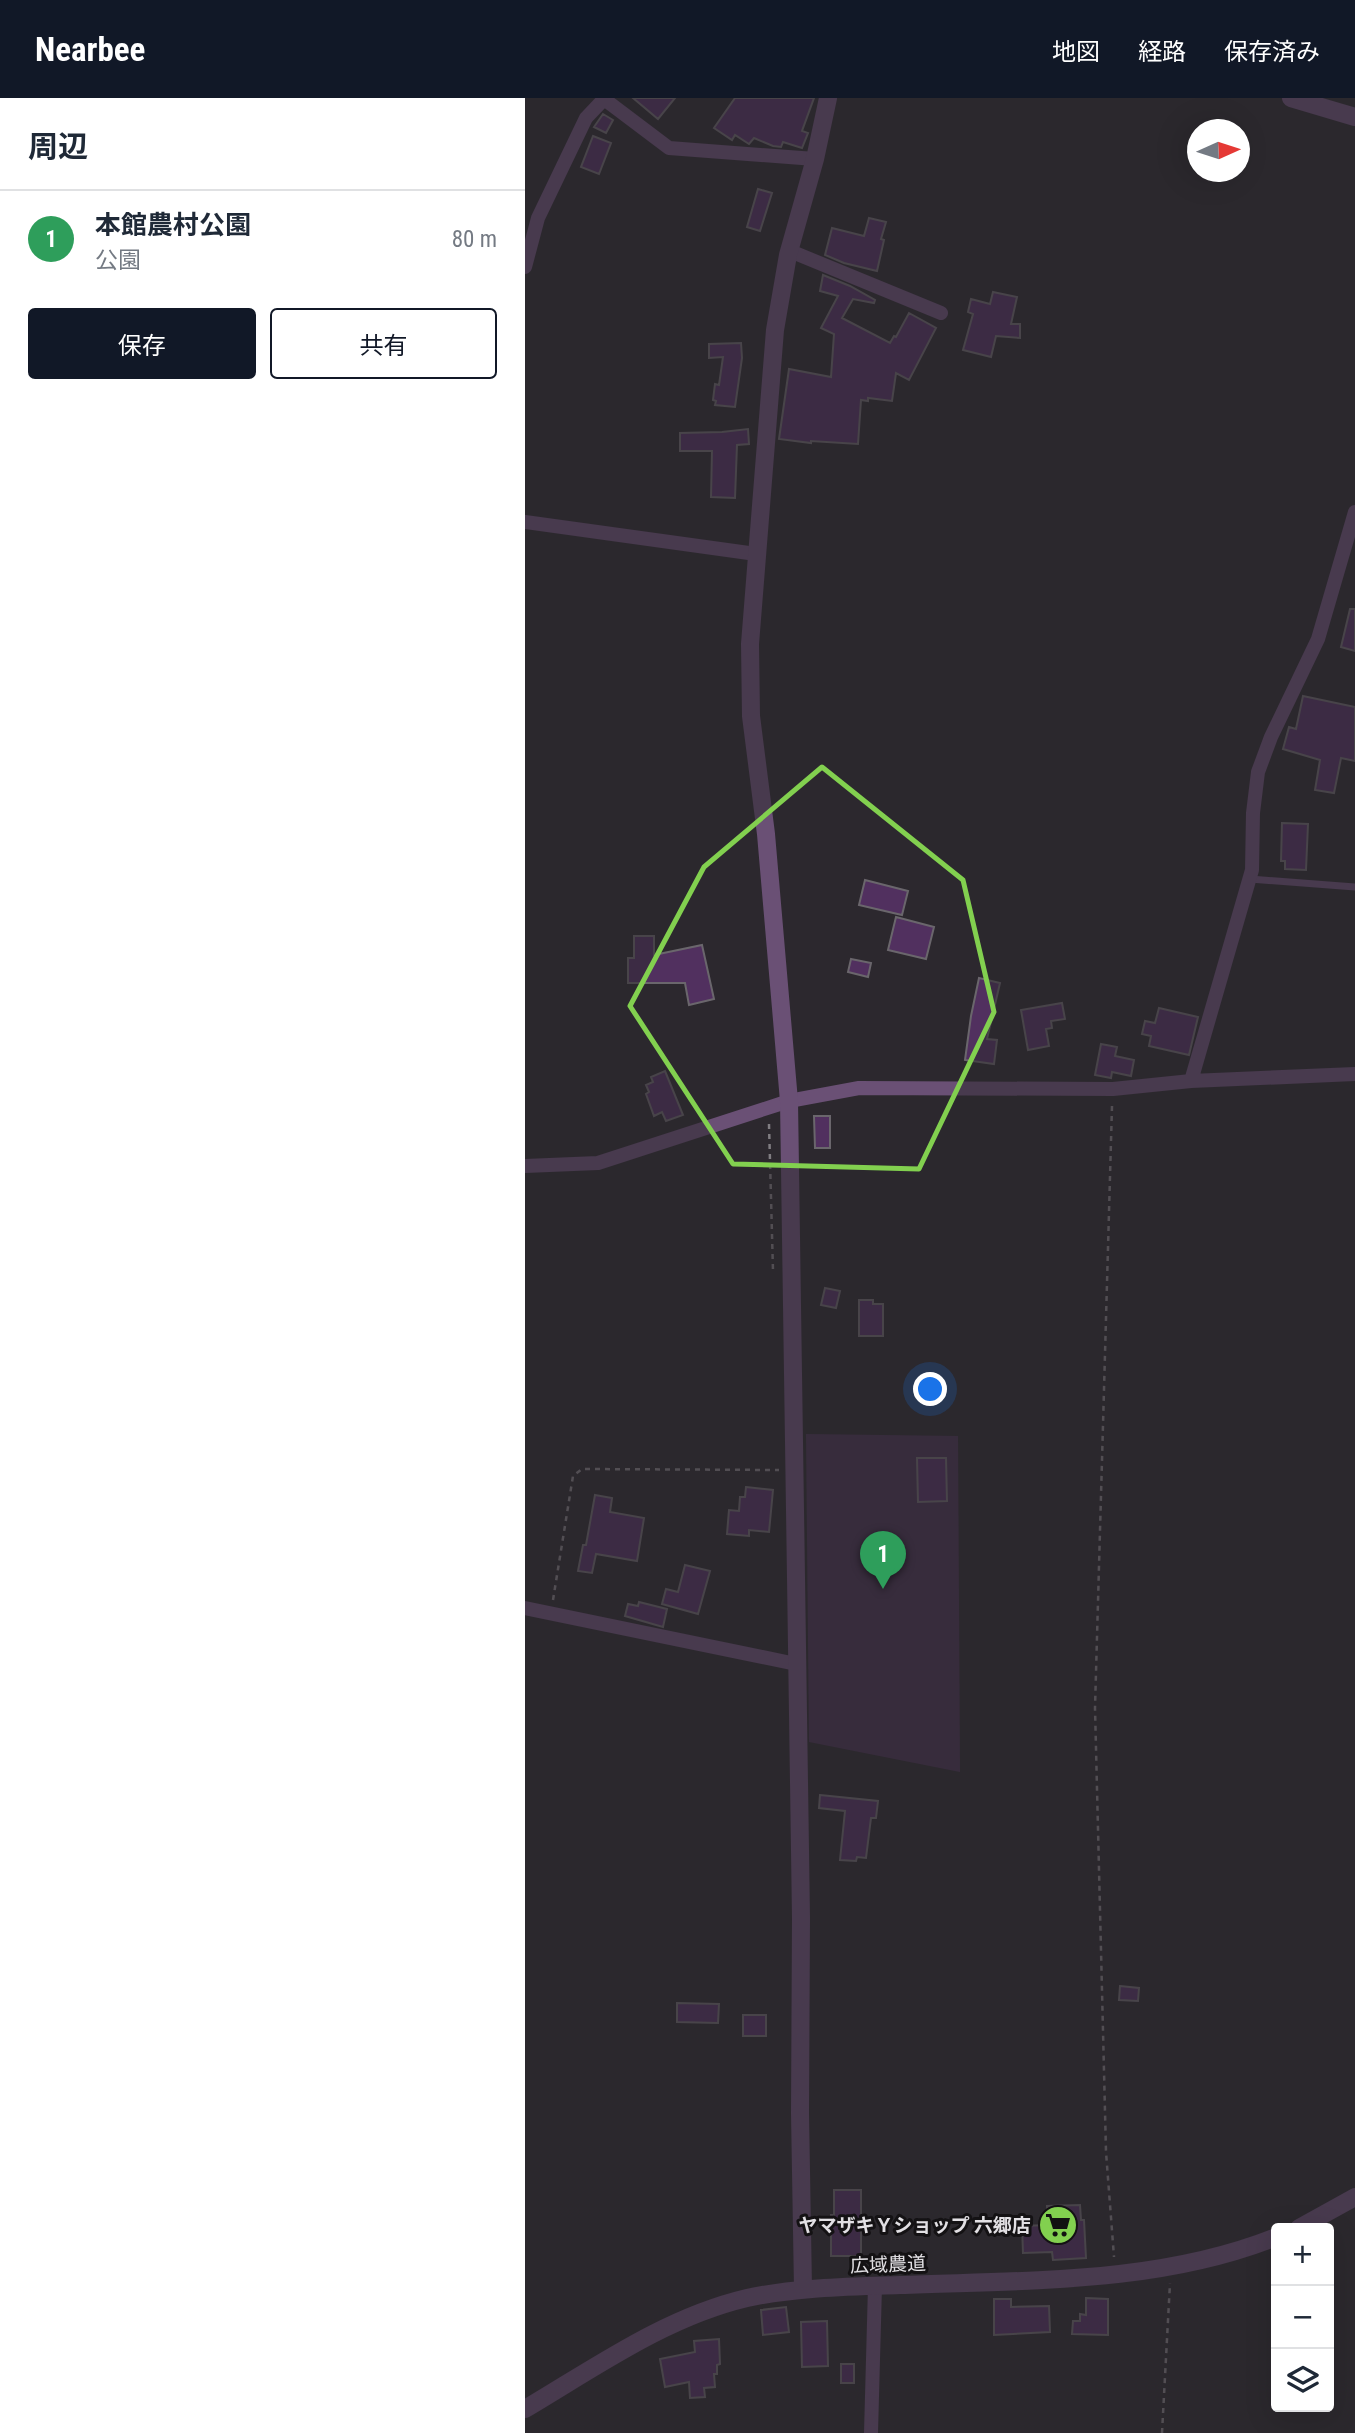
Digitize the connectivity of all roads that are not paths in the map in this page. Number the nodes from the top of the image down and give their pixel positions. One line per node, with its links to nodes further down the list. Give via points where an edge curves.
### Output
1 (828, 98): 5 (street)
2 (1291, 98): 4 (street)
3 (604, 99): 5 (street, via 669,148); 7 (street, via 586,118 538,218)
4 (1355, 117)
5 (814, 159): 6 (street)
6 (790, 251): 8 (street); 11 (street, via 775,330)
7 (525, 267)
8 (941, 313)
9 (1355, 512): 12 (street, via 1318,639 1258,772)
10 (525, 523): 11 (street)
11 (756, 554): 16 (street, via 751,716)
12 (1249, 879): 13 (lane); 15 (street)
13 (1355, 887)
14 (1355, 1074): 15 (street)
15 (1191, 1081): 16 (street, via 1113,1088 859,1088)
16 (789, 1101): 17 (street, via 598,1163); 19 (street)
17 (525, 1166)
18 (525, 1608): 19 (street)
19 (796, 1664): 24 (street)
20 (1355, 2197): 21 (street)
21 (1308, 2223)
22 (1271, 2239): 23 (street, 広域農道, via 1169,2267 1117,2274)
23 (875, 2286): 24 (street, 広域農道); 26 (street)
24 (803, 2288): 25 (street, 広域農道, via 745,2299 666,2326)
25 (525, 2409)
26 (871, 2433)

